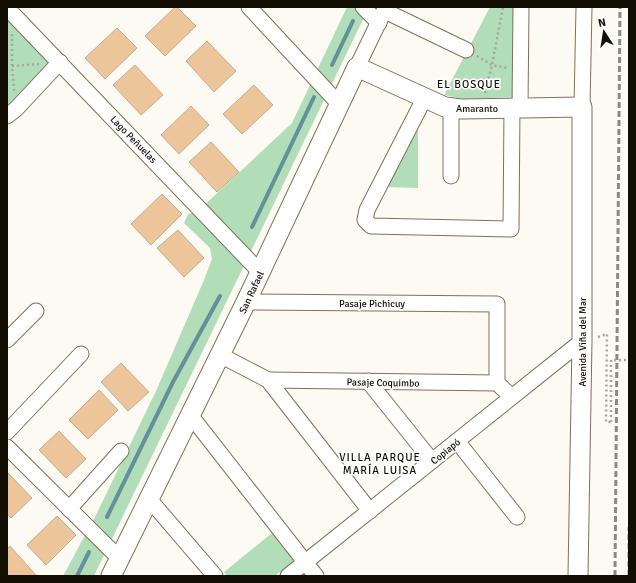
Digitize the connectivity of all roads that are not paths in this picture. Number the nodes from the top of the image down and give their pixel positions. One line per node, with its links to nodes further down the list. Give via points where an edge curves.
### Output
1 (249, 7): 11 (street)
2 (363, 7): 6 (street)
3 (521, 7): 14 (street, via 520,72)
4 (584, 7): 12 (street)
5 (7, 8): 8 (street, Lago Peñuelas)
6 (383, 14): 7 (street); 9 (street, San Rafael)
7 (466, 50)
8 (60, 62): 15 (street); 17 (street, Lago Peñuelas)
9 (357, 67): 10 (street, Amaranto); 11 (street, San Rafael)
10 (425, 97): 13 (street, Amaranto); 14 (street, via 367,210 365,220 371,226 511,229)
11 (340, 105): 17 (street, San Rafael)
12 (582, 107): 14 (street, Amaranto); 21 (street, Avenida Viña del Mar)
13 (451, 108): 14 (street, Amaranto); 16 (street)
14 (516, 108)
15 (11, 112)
16 (451, 176)
17 (260, 272): 18 (street, San Rafael)
18 (246, 302): 23 (street, San Rafael); 26 (street, Pasaje Pichicuy, via 498,304)
19 (36, 310): 20 (street)
20 (7, 340)
21 (582, 341): 27 (street, Copiapó); 44 (street, Avenida Viña del Mar)
22 (81, 354): 29 (street)
23 (220, 355): 24 (street); 28 (street, San Rafael)
24 (268, 380): 25 (street, Pasaje Coquimbo); 36 (street)
25 (368, 381): 26 (street, Pasaje Coquimbo); 33 (street)
26 (497, 383): 27 (street)
27 (512, 397): 30 (street, Copiapó)
28 (191, 416): 34 (street, San Rafael); 39 (street)
29 (7, 432)
30 (457, 441): 33 (street, Copiapó); 37 (street)
31 (7, 447): 35 (street)
32 (121, 450): 35 (street)
33 (432, 461): 36 (street, Copiapó)
34 (149, 499): 38 (street, San Rafael); 41 (street)
35 (69, 509): 38 (street)
36 (370, 511): 39 (street, Copiapó)
37 (517, 517)
38 (120, 559): 40 (street, San Rafael)
39 (305, 562): 42 (street, Copiapó); 43 (street)
40 (111, 576)
41 (215, 576)
42 (288, 576)
43 (316, 576)
44 (578, 576)

